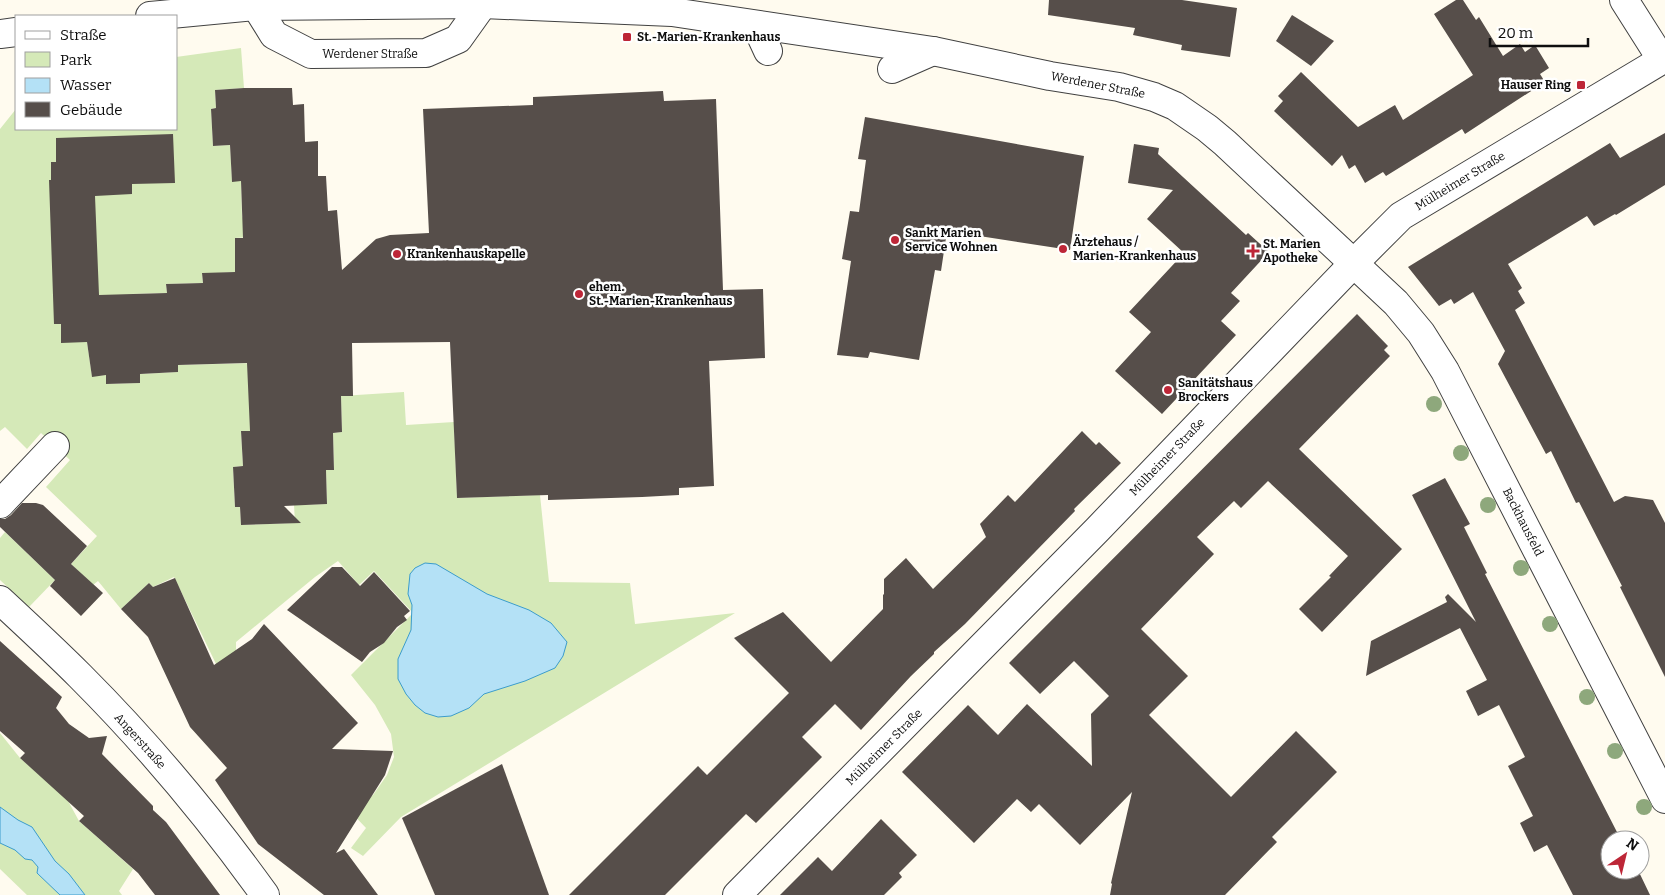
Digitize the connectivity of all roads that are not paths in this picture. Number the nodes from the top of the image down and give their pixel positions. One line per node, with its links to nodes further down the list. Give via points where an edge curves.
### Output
1 (1624, 0): 10 (street)
2 (483, 4): 3 (street, Werdener Straße); 3 (street, Werdener Straße, via 458,39 426,53 311,54 274,35); 5 (street, Werdener Straße, via 672,12)
3 (256, 6): 4 (street, Werdener Straße)
4 (161, 15)
5 (756, 25): 8 (street); 9 (street, Werdener Straße)
6 (15, 32): 7 (street)
7 (0, 34)
8 (768, 51)
9 (933, 51): 11 (street); 12 (street, Werdener Straße, via 1119,87 1175,106 1225,143)
10 (1663, 59): 12 (street, Mülheimer Straße, via 1401,216)
11 (892, 69)
12 (1354, 262): 16 (street, Backhausfeld, via 1396,303 1421,333 1445,371); 18 (street, Mülheimer Straße, via 1090,537)
13 (55, 446): 14 (street)
14 (0, 504)
15 (0, 600): 17 (street, Angerstraße, via 80,675 160,763)
16 (1665, 799)
17 (265, 895)
18 (737, 895)

